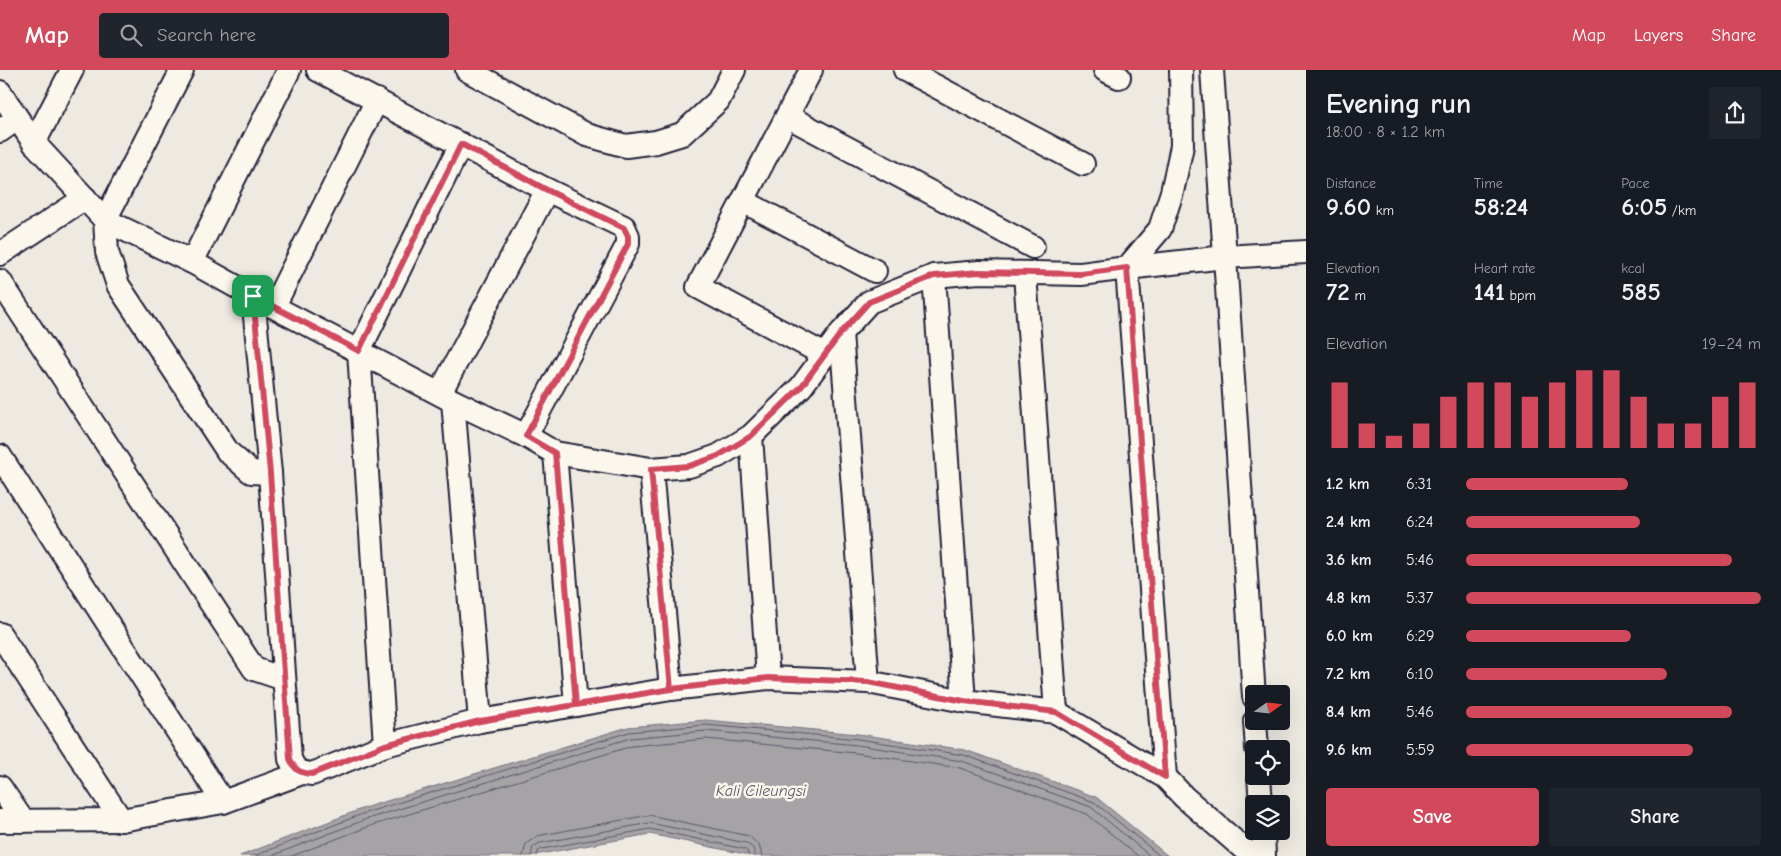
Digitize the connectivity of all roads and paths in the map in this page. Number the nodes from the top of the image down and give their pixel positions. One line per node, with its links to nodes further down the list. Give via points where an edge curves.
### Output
1 (72, 70): 15 (street)
2 (182, 70): 21 (street)
3 (289, 70): 26 (street)
4 (318, 70): 12 (street)
5 (467, 70): 6 (street, via 587,135 626,146 682,134 718,100)
6 (734, 70)
7 (811, 70): 13 (street)
8 (905, 70): 17 (street)
9 (1181, 70): 27 (street, via 1182,146 1172,192 1160,229)
10 (1212, 70): 25 (street)
11 (0, 92): 14 (street)
12 (377, 100): 16 (street); 33 (street)
13 (787, 116): 20 (street); 22 (street)
14 (9, 125): 15 (street)
15 (34, 143): 19 (street)
16 (461, 144): 18 (street); 35 (street)
17 (1083, 164)
18 (547, 190): 37 (street); 38 (street, via 624,228 628,244)
19 (85, 198): 21 (street); 24 (street)
20 (743, 201): 28 (street); 36 (street, via 698,287)
21 (105, 220): 26 (street); 43 (street, via 107,252 118,285 228,452 251,472)
22 (1033, 247)
23 (1306, 252): 25 (street)
24 (0, 254)
25 (1225, 257): 27 (street); 48 (street)
26 (192, 262): 32 (street)
27 (1127, 268): 29 (street, via 1081,274); 56 (street)
28 (874, 271)
29 (1025, 274): 30 (street, via 979,272); 52 (street)
30 (934, 276): 34 (street, via 869,302); 50 (street)
31 (0, 281): 46 (street, via 254,669)
32 (253, 296): 33 (street); 43 (street)
33 (274, 306): 35 (street)
34 (841, 333): 36 (street); 47 (street)
35 (359, 351): 37 (street); 54 (street)
36 (825, 355): 39 (street, via 801,387)
37 (447, 397): 38 (street); 53 (street)
38 (526, 436): 40 (street)
39 (751, 436): 42 (street, via 718,456 689,466); 45 (street)
40 (555, 453): 42 (street); 51 (street)
41 (0, 456): 58 (street)
42 (651, 469): 49 (street)
43 (270, 473): 46 (street)
44 (0, 634): 59 (street)
45 (768, 678): 47 (street); 49 (street)
46 (284, 679): 55 (street, via 290,759 295,770)
47 (868, 682): 50 (street)
48 (1253, 685)
49 (671, 689): 51 (street)
50 (964, 701): 52 (street)
51 (576, 705): 53 (street)
52 (1056, 712): 56 (street)
53 (480, 721): 54 (street)
54 (385, 745): 55 (street, via 312,774)
55 (302, 773): 58 (street)
56 (1165, 777): 63 (street)
57 (0, 787): 61 (street)
58 (222, 802): 59 (street)
59 (121, 820): 61 (street)
60 (0, 821): 61 (street)
61 (23, 821)
62 (1263, 840): 64 (street)
63 (1252, 856)
64 (1264, 856)

